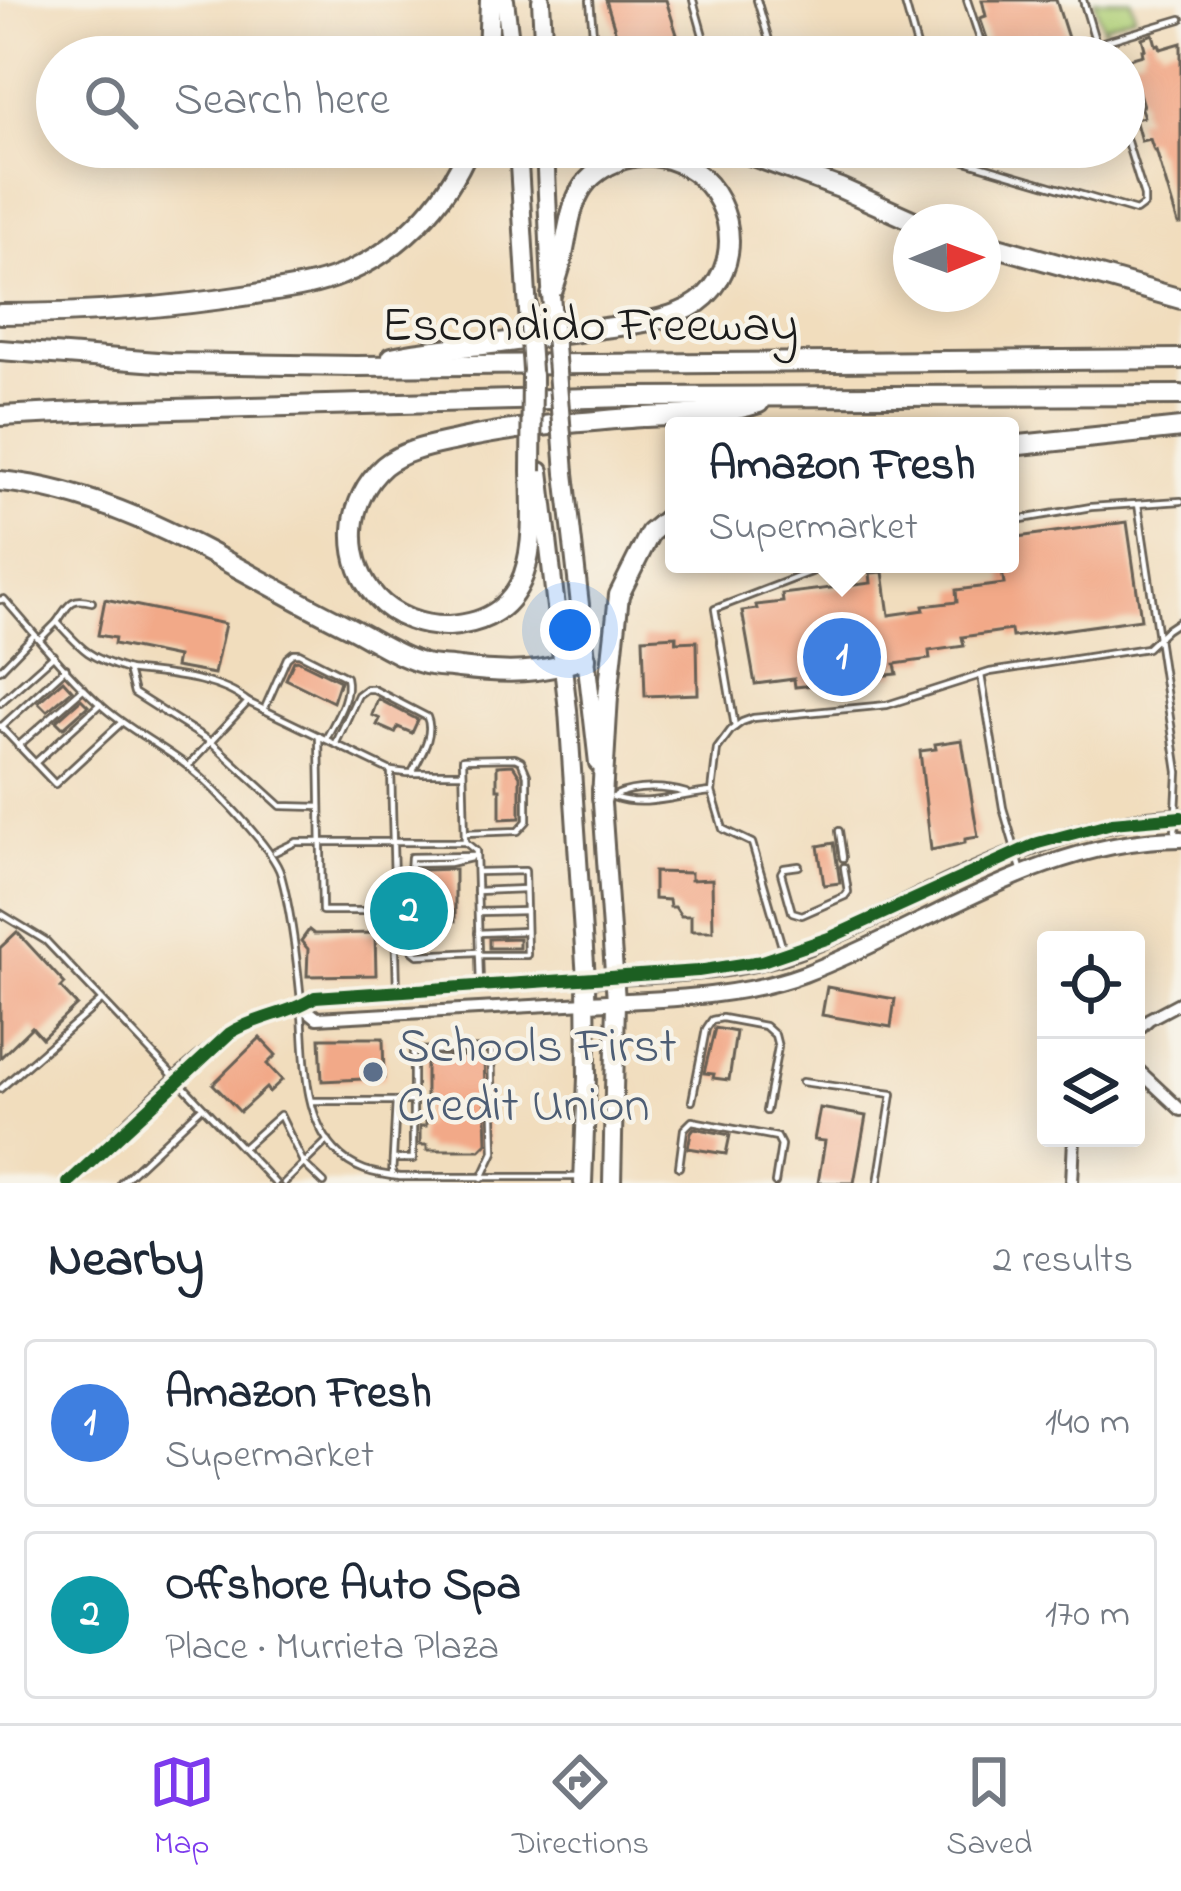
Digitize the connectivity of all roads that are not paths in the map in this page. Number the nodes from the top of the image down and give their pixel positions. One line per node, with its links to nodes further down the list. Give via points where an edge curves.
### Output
1 (490, 0): 11 (highway)
2 (505, 0): 12 (main road)
3 (541, 0): 13 (main road)
4 (590, 0): 14 (lane)
5 (693, 0): 15 (lane)
6 (757, 0): 16 (lane)
7 (906, 0): 17 (lane)
8 (968, 0): 18 (lane)
9 (1082, 0): 19 (lane)
10 (1181, 19): 20 (lane)
11 (489, 36)
12 (509, 36)
13 (543, 36)
14 (593, 36)
15 (703, 36)
16 (768, 36)
17 (915, 36)
18 (979, 36)
19 (1093, 36)
20 (1123, 36)
21 (460, 168): 33 (highway, via 412,229 339,276 191,304)
22 (521, 168): 37 (main road, bridge)
23 (546, 168): 31 (main road)
24 (604, 168): 31 (highway, via 571,210)
25 (686, 168): 36 (highway, via 719,199 729,236 714,286 689,308)
26 (785, 168): 29 (highway)
27 (990, 168): 28 (lane, via 1136,211 1144,196)
28 (1135, 168)
29 (893, 212)
30 (1001, 248): 32 (highway)
31 (551, 295): 57 (main road, bridge)
32 (1181, 299)
33 (0, 314)
34 (0, 350): 36 (highway, Escondido Freeway)
35 (1181, 359): 36 (highway, Escondido Freeway)
36 (356, 366)
37 (532, 375): 43 (highway, bridge)
38 (1181, 394): 39 (highway, Escondido Freeway)
39 (775, 398): 40 (highway, Escondido Freeway); 43 (highway, via 727,413 478,435 396,458 372,478 353,520 358,568 374,595 432,626 471,622 502,605 530,560)
40 (0, 416)
41 (1181, 428): 42 (highway)
42 (1019, 445)
43 (536, 471): 58 (main road)
44 (0, 481): 58 (highway, via 39,484 138,517 422,663 502,674)
45 (1181, 501): 46 (lane)
46 (1138, 504): 47 (lane); 55 (lane)
47 (1019, 519)
48 (665, 520): 81 (highway, via 650,533 619,596)
49 (809, 573): 70 (lane, via 715,609)
50 (0, 600): 54 (lane)
51 (92, 602): 53 (lane, via 73,601)
52 (1181, 620): 55 (lane)
53 (57, 622): 54 (lane); 61 (lane, via 84,652)
54 (38, 637): 56 (lane); 60 (lane)
55 (1158, 638): 62 (lane, via 1147,648); 83 (lane)
56 (54, 655): 59 (lane); 65 (lane)
57 (586, 658): 58 (highway); 81 (main road)
58 (563, 666): 110 (main road)
59 (66, 668): 63 (lane); 69 (lane)
60 (0, 670)
61 (128, 670): 64 (lane, via 200,681); 72 (lane, via 134,692)
62 (981, 675): 70 (lane, via 887,705 753,718); 89 (lane)
63 (84, 688): 66 (lane); 74 (lane)
64 (248, 702): 67 (lane); 72 (lane)
65 (0, 703)
66 (100, 704): 68 (lane); 75 (lane)
67 (264, 710): 71 (lane); 71 (lane, via 286,658 299,653 348,684)
68 (121, 723): 75 (lane, via 55,784); 76 (lane)
69 (0, 727): 74 (lane)
70 (735, 727): 80 (lane, via 717,748)
71 (323, 738): 73 (lane); 82 (lane)
72 (211, 742): 76 (lane); 82 (lane, via 281,806)
73 (336, 744): 77 (lane); 79 (lane, via 358,695 373,689 430,722)
74 (18, 746): 75 (lane)
75 (35, 763)
76 (188, 766): 90 (lane)
77 (391, 771): 79 (lane); 88 (lane)
78 (463, 772): 79 (lane); 85 (lane); 85 (lane, via 463,759 515,758 526,775 524,827)
79 (412, 773)
80 (712, 792): 81 (lane, via 639,790); 108 (lane, via 723,829 752,843)
81 (608, 798): 109 (main road)
82 (320, 807): 87 (lane)
83 (1178, 817): 86 (lane); 89 (street, via 1081,830)
84 (839, 831): 92 (lane)
85 (465, 837): 88 (lane); 91 (lane)
86 (1178, 839): 96 (street, via 1104,848)
87 (321, 842): 88 (lane); 90 (lane); 101 (lane, via 322,911)
88 (392, 842): 101 (lane)
89 (1016, 852): 96 (lane); 108 (street)
90 (272, 854): 117 (lane)
91 (476, 856): 95 (lane); 99 (lane, via 409,864)
92 (843, 858)
93 (800, 866): 94 (lane, via 781,873 792,912 802,915 845,896)
94 (844, 867)
95 (477, 872): 97 (lane, via 525,871); 98 (lane)
96 (1022, 872): 114 (street, via 790,979)
97 (526, 889): 98 (lane); 100 (lane)
98 (477, 890): 102 (lane)
99 (409, 893)
100 (526, 910): 102 (lane); 104 (lane)
101 (394, 911): 112 (lane)
102 (478, 912): 105 (lane)
103 (0, 913): 113 (lane, via 46,941)
104 (526, 931): 105 (lane); 107 (lane, via 527,955)
105 (478, 933): 107 (lane)
106 (409, 940): 107 (lane, via 418,955)
107 (479, 954): 111 (lane)
108 (784, 956): 109 (street)
109 (615, 976): 110 (street); 114 (main road)
110 (586, 979): 111 (street); 116 (main road)
111 (480, 986): 112 (street)
112 (397, 992): 117 (street, via 315,997)
113 (101, 1001): 120 (lane); 122 (lane)
114 (616, 1001): 116 (street); 144 (main road)
115 (1181, 1002): 118 (street)
116 (586, 1003): 117 (street, via 317,1018); 138 (main road)
117 (302, 1006): 120 (street, via 246,1023); 123 (lane)
118 (1145, 1023)
119 (1145, 1076): 128 (street)
120 (178, 1079): 127 (lane); 139 (street)
121 (802, 1082): 146 (lane, via 892,1094)
122 (0, 1089)
123 (312, 1101): 124 (lane); 130 (lane)
124 (396, 1101): 125 (lane); 133 (lane)
125 (413, 1101): 133 (lane, via 413,1159); 136 (lane, via 412,1051 490,1049 494,1152)
126 (692, 1101): 129 (lane, via 706,1029 722,1018 775,1035)
127 (201, 1108): 132 (lane); 140 (lane)
128 (1181, 1110)
129 (766, 1111)
130 (328, 1141): 134 (lane); 137 (lane, via 352,1166)
131 (1074, 1147): 147 (street)
132 (242, 1149): 134 (lane, via 280,1115); 141 (lane)
133 (393, 1159): 137 (lane)
134 (304, 1164): 142 (lane); 143 (lane)
135 (679, 1167): 145 (lane, via 692,1121 777,1137)
136 (482, 1178): 137 (lane); 138 (lane)
137 (398, 1179)
138 (583, 1180)
139 (68, 1183)
140 (121, 1183)
141 (275, 1183)
142 (284, 1183)
143 (324, 1183)
144 (612, 1183)
145 (775, 1183)
146 (878, 1183)
147 (1072, 1183)

